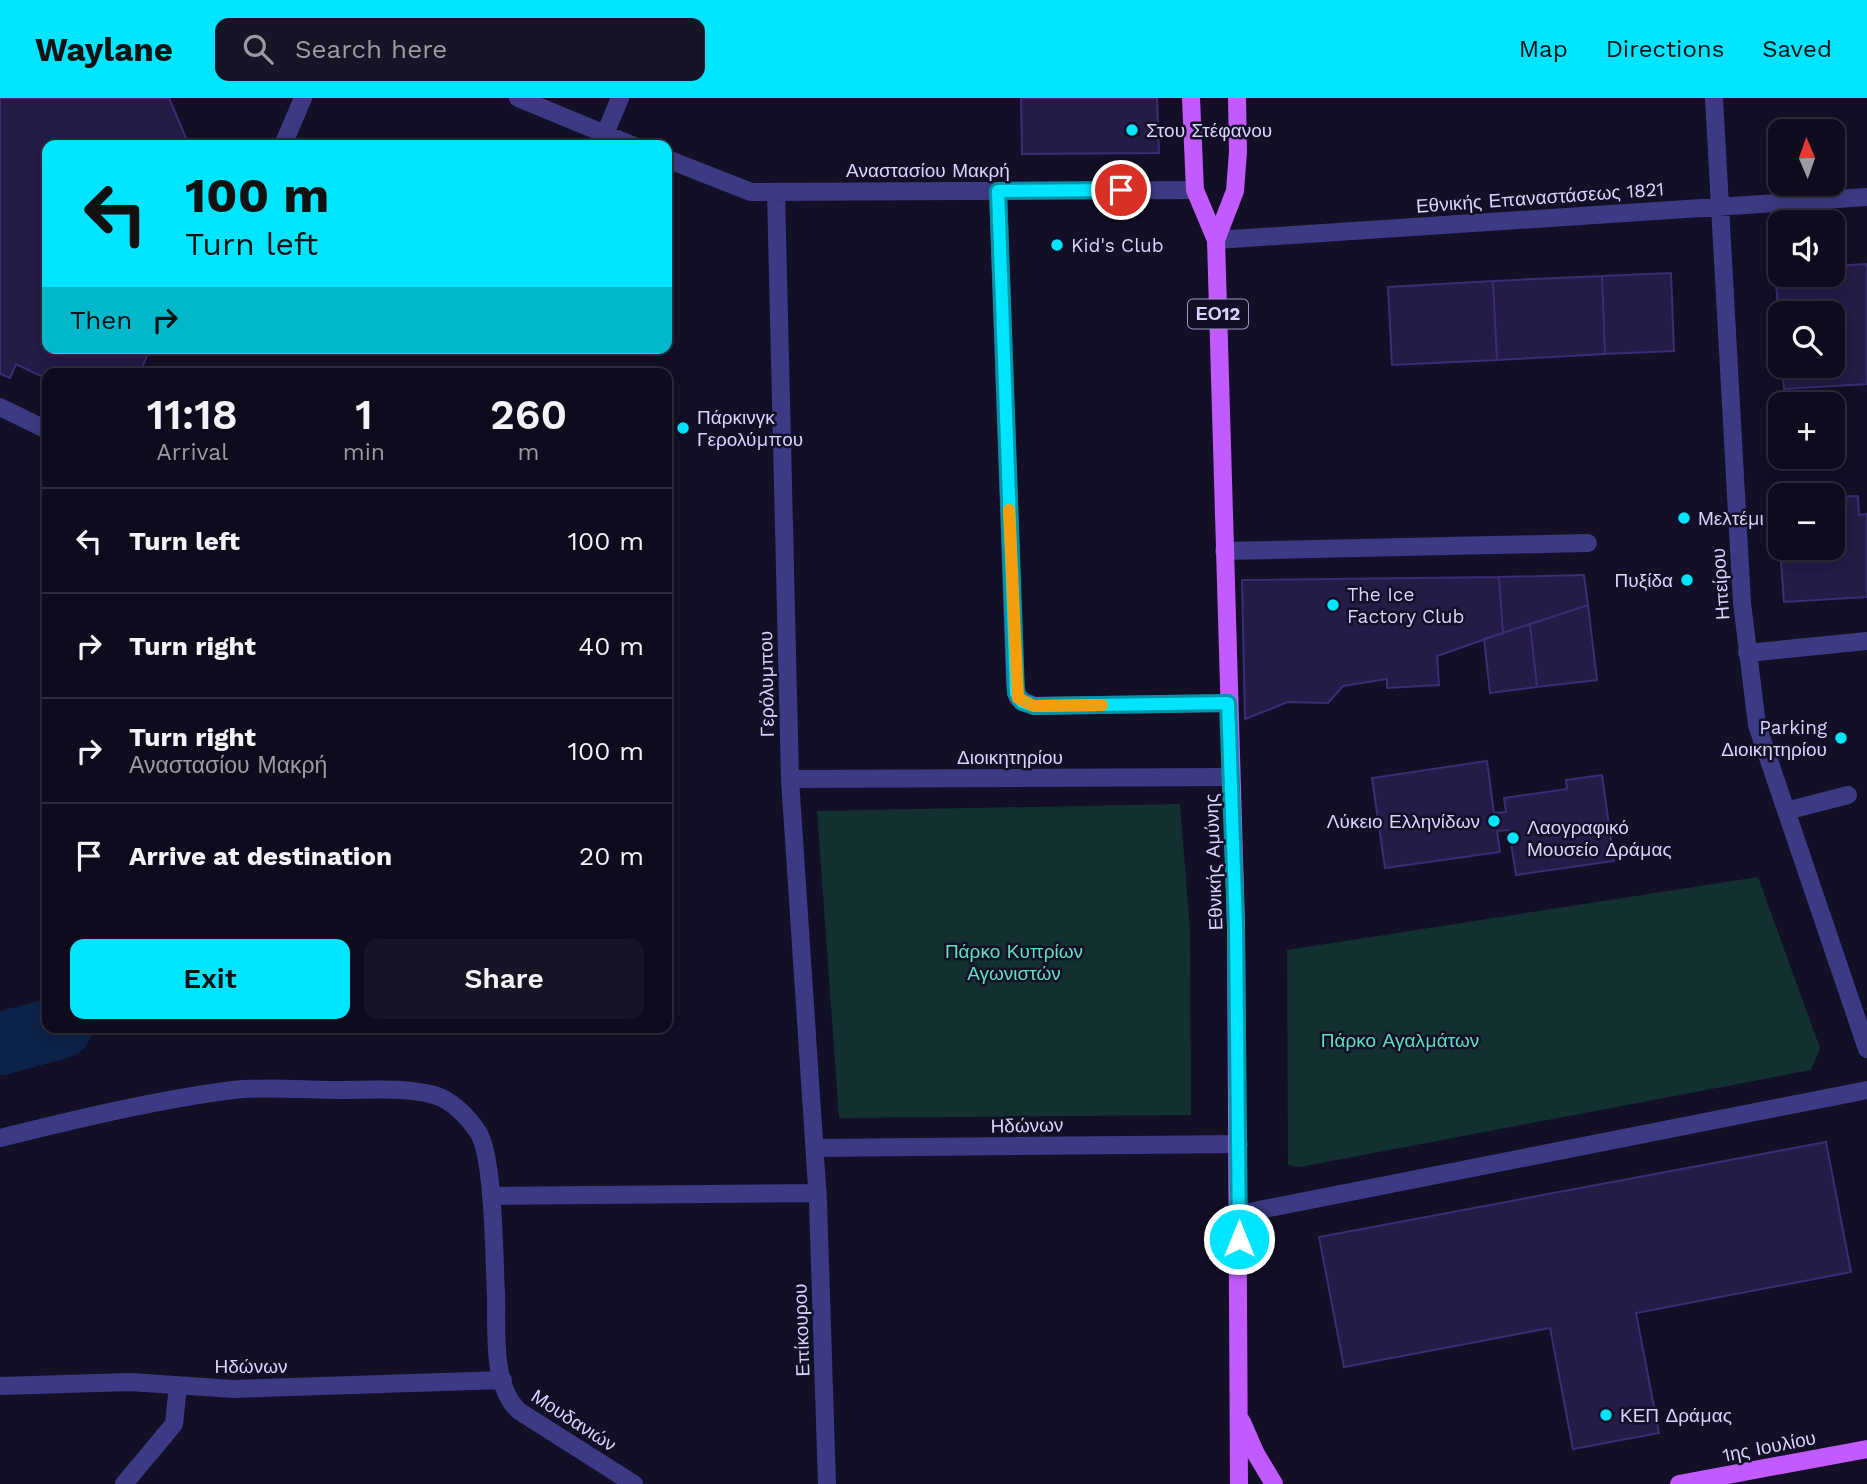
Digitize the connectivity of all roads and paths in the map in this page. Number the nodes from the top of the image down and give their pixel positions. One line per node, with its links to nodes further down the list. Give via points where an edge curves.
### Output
1 (303, 98): 8 (street)
2 (518, 98): 7 (street)
3 (620, 98): 7 (street)
4 (1191, 98): 11 (main road, Εθνικής Αμύνης / ΕΟ12)
5 (1237, 98): 16 (main road, Εθνικής Αμύνης / ΕΟ12, via 1235,191)
6 (1714, 98): 15 (street, Ηπείρου)
7 (605, 134): 9 (street)
8 (285, 140)
9 (620, 140)
10 (672, 161): 13 (street, Αναστασίου Μακρή, via 746,191)
11 (1195, 190): 12 (street, Αναστασίου Μακρή); 16 (main road, Εθνικής Αμύνης / ΕΟ12)
12 (998, 191): 13 (street, Αναστασίου Μακρή); 23 (street, via 1018,698 1034,706)
13 (776, 192): 25 (street, Γερόλυμπου)
14 (1867, 197): 15 (street, Εθνικής Επαναστάσεως 1821)
15 (1721, 205): 16 (street, Εθνικής Επαναστάσεως 1821); 22 (street, Ηπείρου)
16 (1216, 240): 20 (main road, Εθνικής Αμύνης / ΕΟ12)
17 (0, 407): 18 (street)
18 (42, 428)
19 (1588, 543): 20 (street)
20 (1224, 551): 23 (main road, Εθνικής Αμύνης / ΕΟ12)
21 (1867, 641): 22 (street)
22 (1747, 653): 27 (street, Ηπείρου, via 1757,725)
23 (1228, 703): 24 (main road, Εθνικής Αμύνης / ΕΟ12)
24 (1231, 777): 25 (street, Διοικητηρίου); 31 (main road, Εθνικής Αμύνης / ΕΟ12)
25 (790, 779): 32 (street, Γερόλυμπου)
26 (1848, 795): 27 (street)
27 (1786, 811): 28 (street, Ηπείρου)
28 (1867, 1049)
29 (1867, 1090): 35 (street)
30 (0, 1138): 34 (street, Μουδανιών, via 112,1111 236,1089 404,1091 436,1095 468,1119 485,1148)
31 (1239, 1144): 32 (street, Ηδώνων); 35 (main road, Εθνικής Αμύνης / ΕΟ12)
32 (815, 1148): 33 (street, Γερόλυμπου)
33 (817, 1184): 34 (street); 43 (street, Επίκουρου)
34 (491, 1196): 36 (street, Μουδανιών)
35 (1239, 1214): 39 (main road, Εθνικής Αμύνης / ΕΟ12)
36 (503, 1380): 38 (street, Ηδώνων, via 234,1389); 42 (street, Μουδανιών, via 519,1411)
37 (0, 1386): 38 (street, Ηδώνων, via 117,1381)
38 (178, 1386): 41 (street, via 174,1424)
39 (1239, 1411): 44 (main road, Εθνικής Αμύνης / ΕΟ12); 45 (main road, ΕΟ12)
40 (1867, 1449): 46 (main road, 1ης Ιουλίου)
41 (124, 1484)
42 (634, 1484)
43 (827, 1484)
44 (1239, 1484)
45 (1274, 1484)
46 (1679, 1484)

